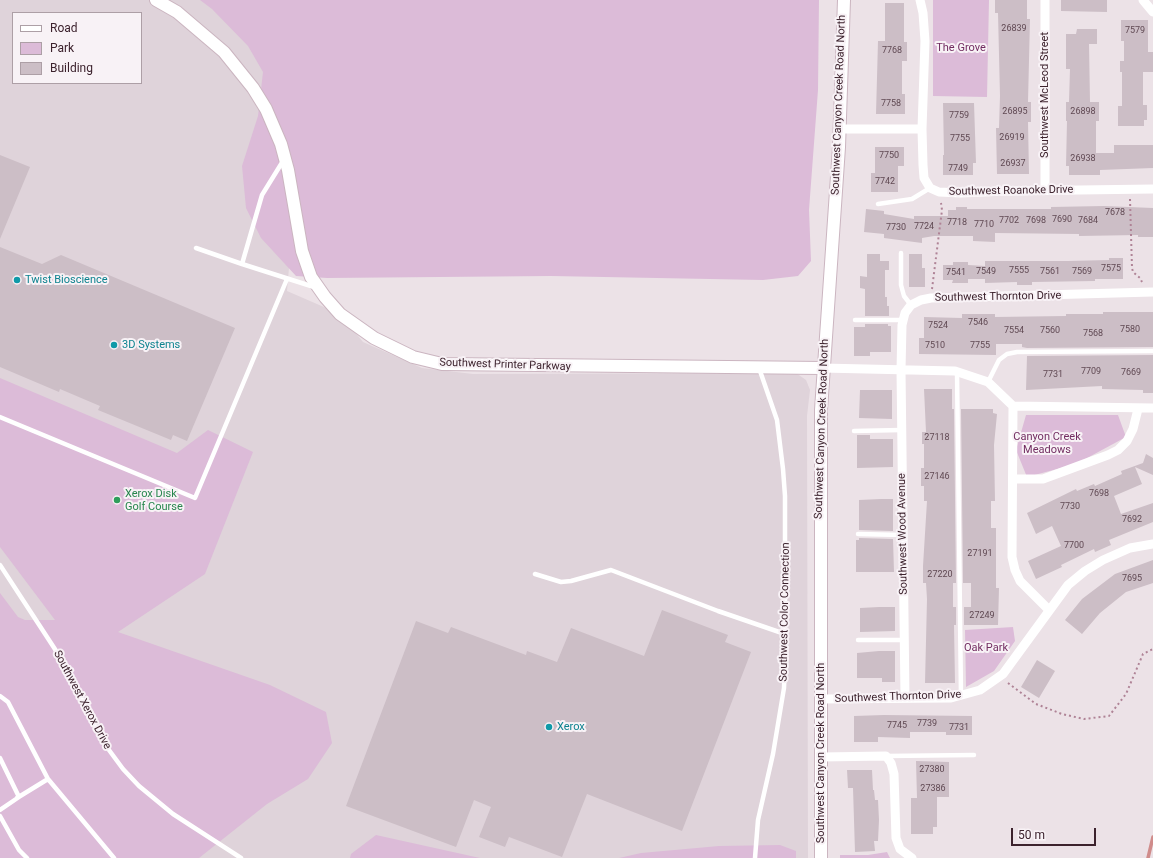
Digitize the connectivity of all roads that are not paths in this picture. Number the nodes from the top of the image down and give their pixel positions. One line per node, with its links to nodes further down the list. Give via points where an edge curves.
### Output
1 (156, 0): 9 (street, Southwest Printer Parkway, via 193,25 239,69 266,109)
2 (844, 0): 7 (street, Southwest Canyon Creek Road North)
3 (920, 0): 8 (street, via 925,41)
4 (1045, 0): 12 (street, Southwest McLeod Street)
5 (1143, 0): 6 (street)
6 (1153, 12)
7 (840, 129): 8 (street); 25 (street, Southwest Canyon Creek Road North)
8 (922, 130): 10 (street, via 924,178)
9 (284, 158): 16 (lane, via 262,195); 18 (street, Southwest Printer Parkway, via 302,251 311,277)
10 (930, 188): 12 (street, Southwest Roanoke Drive, via 939,192 961,193); 13 (lane, via 912,199)
11 (1153, 189): 12 (street, Southwest Roanoke Drive)
12 (1044, 190)
13 (878, 204)
14 (196, 248): 16 (lane)
15 (901, 253): 20 (lane, via 901,285 904,296)
16 (242, 264): 17 (lane)
17 (288, 279): 18 (lane); 32 (lane, via 195,498)
18 (318, 288): 24 (street, Southwest Printer Parkway, via 340,314 357,327 403,353 432,362 480,365)
19 (1153, 292): 20 (street, Southwest Thornton Drive, via 931,298)
20 (911, 305): 22 (street)
21 (855, 320): 22 (lane)
22 (903, 320): 26 (street)
23 (1153, 351): 28 (lane, via 1017,352 1007,354 999,360)
24 (759, 368): 25 (street, Southwest Printer Parkway); 42 (lane, Southwest Color Connection, via 777,420 784,469)
25 (822, 368): 26 (street); 48 (street, Southwest Canyon Creek Road North)
26 (901, 370): 27 (street); 33 (street, Southwest Wood Avenue)
27 (957, 371): 28 (street); 46 (lane)
28 (988, 382): 29 (street)
29 (1013, 406): 30 (street); 35 (street)
30 (1138, 408): 31 (street); 35 (street, via 1134,429 1118,450 1043,479)
31 (1153, 408)
32 (0, 417)
33 (901, 430): 34 (lane); 37 (street, Southwest Wood Avenue)
34 (854, 431)
35 (1013, 479): 41 (street, via 1012,558 1015,570 1020,581)
36 (858, 534): 37 (lane)
37 (903, 535): 44 (street, Southwest Wood Avenue)
38 (1153, 544): 41 (street, Southwest Thornton Drive, via 1120,551 1085,571 1068,585)
39 (0, 566): 59 (lane, Southwest Xerox Drive, via 64,663 96,728 123,769 139,786 174,814)
40 (535, 574): 42 (lane, via 561,582 611,570)
41 (1048, 610): 46 (street, Southwest Thornton Drive, via 1027,644 1003,674 984,688)
42 (785, 634): 60 (lane, Southwest Color Connection, via 784,688 758,820)
43 (858, 640): 44 (lane)
44 (904, 640): 47 (street, Southwest Wood Avenue)
45 (0, 696): 53 (lane, via 8,702)
46 (961, 696): 47 (street, Southwest Thornton Drive)
47 (905, 698): 48 (street, Southwest Thornton Drive)
48 (820, 699): 50 (street, Southwest Canyon Creek Road North)
49 (974, 755): 51 (lane)
50 (821, 756): 51 (street); 61 (street, Southwest Canyon Creek Road North)
51 (886, 756): 62 (street, via 892,763 894,774 896,838 900,849)
52 (0, 758): 54 (lane, via 19,797)
53 (48, 779): 54 (lane); 58 (lane)
54 (17, 798): 55 (lane)
55 (0, 810)
56 (0, 816): 57 (lane, via 19,850)
57 (27, 858)
58 (114, 858)
59 (241, 858)
60 (755, 858)
61 (821, 858)
62 (912, 858)

